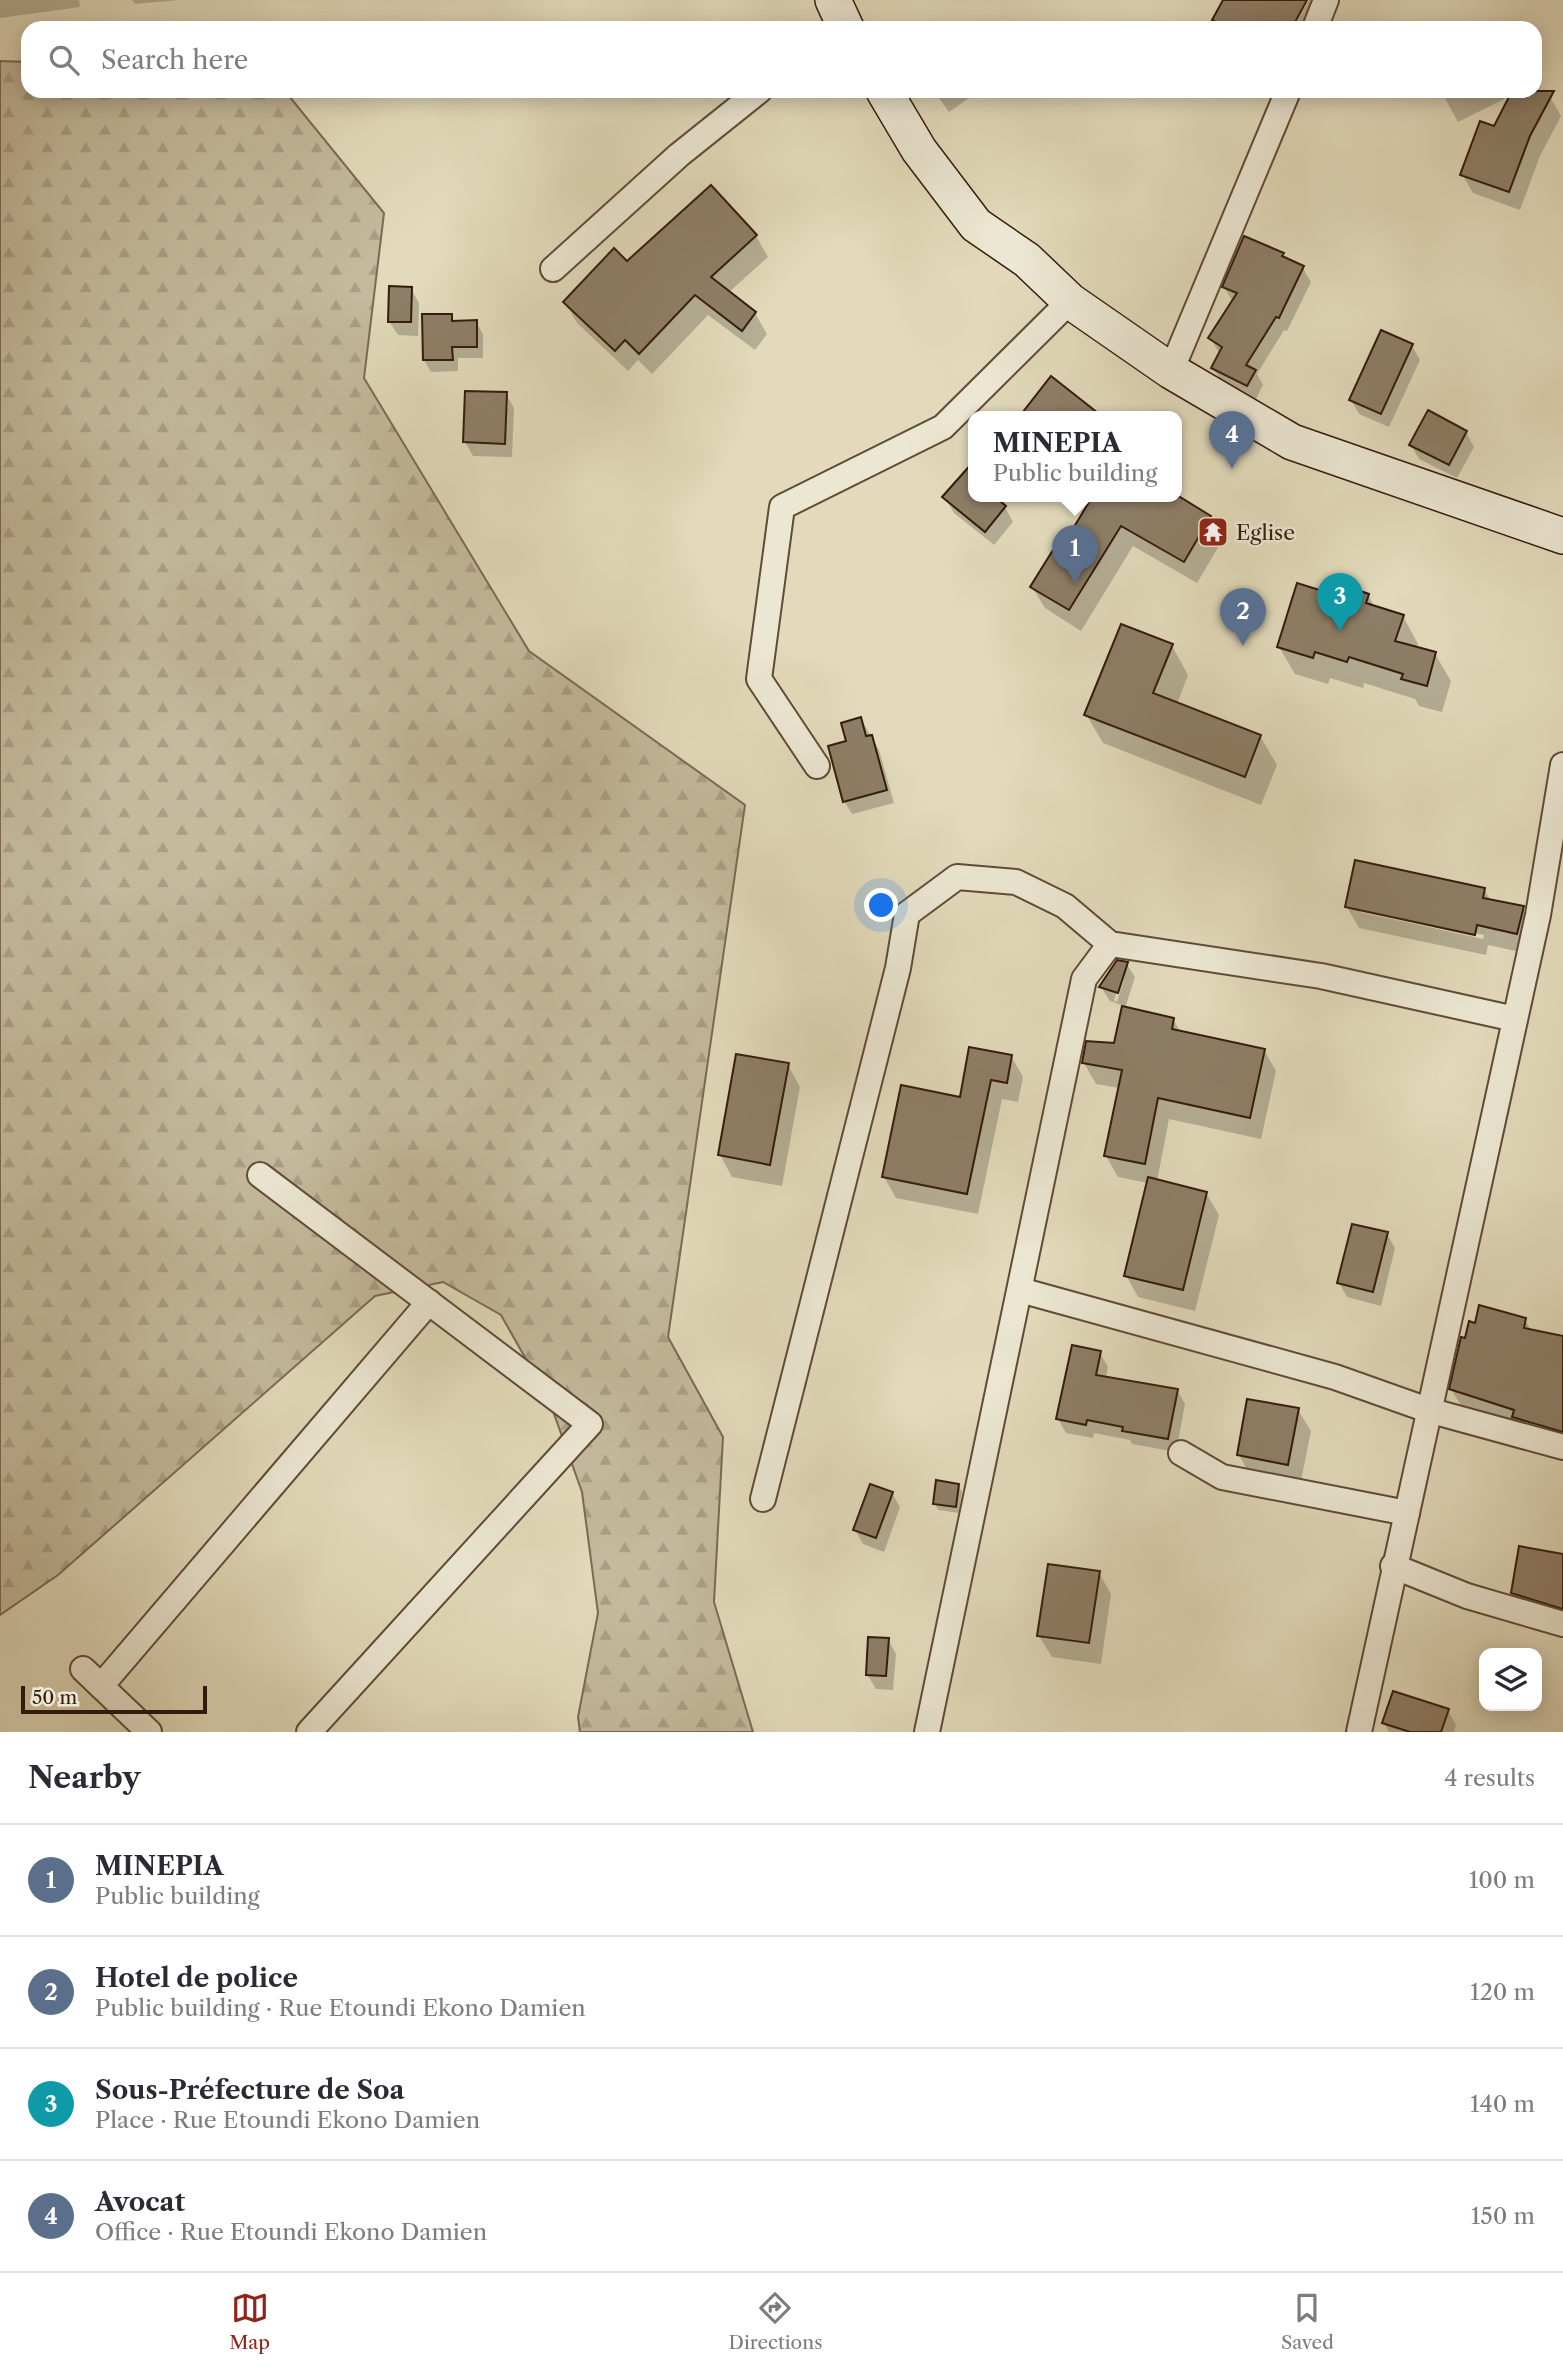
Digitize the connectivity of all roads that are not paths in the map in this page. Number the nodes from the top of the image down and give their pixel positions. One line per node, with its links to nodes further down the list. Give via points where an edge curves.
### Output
1 (832, 0): 3 (street)
2 (1326, 0): 4 (street)
3 (842, 21)
4 (1318, 21)
5 (751, 98): 8 (street, via 679,155)
6 (888, 98): 9 (street, via 919,150 975,225 1027,260)
7 (1285, 98): 10 (street)
8 (553, 269)
9 (1070, 301): 10 (street); 13 (street, via 943,427 782,507 759,679)
10 (1171, 371): 11 (street, via 1292,442)
11 (1563, 536)
12 (1563, 765): 15 (street, via 1538,915)
13 (817, 766)
14 (1110, 944): 15 (street, via 1321,976); 17 (street, via 1084,979); 22 (street, via 1065,906 1016,882 957,877 907,914 898,968)
15 (1514, 1019): 19 (street)
16 (260, 1175): 18 (street)
17 (1020, 1290): 19 (street, via 1335,1377); 28 (street)
18 (429, 1302): 26 (street, via 92,1678); 27 (street, via 590,1424)
19 (1427, 1410): 20 (street); 23 (street)
20 (1563, 1447)
21 (1181, 1453): 23 (street, via 1222,1478)
22 (763, 1499)
23 (1407, 1513): 24 (street)
24 (1393, 1566): 25 (street, via 1467,1596); 29 (street)
25 (1563, 1624)
26 (149, 1732)
27 (309, 1732)
28 (927, 1732)
29 (1359, 1732)

